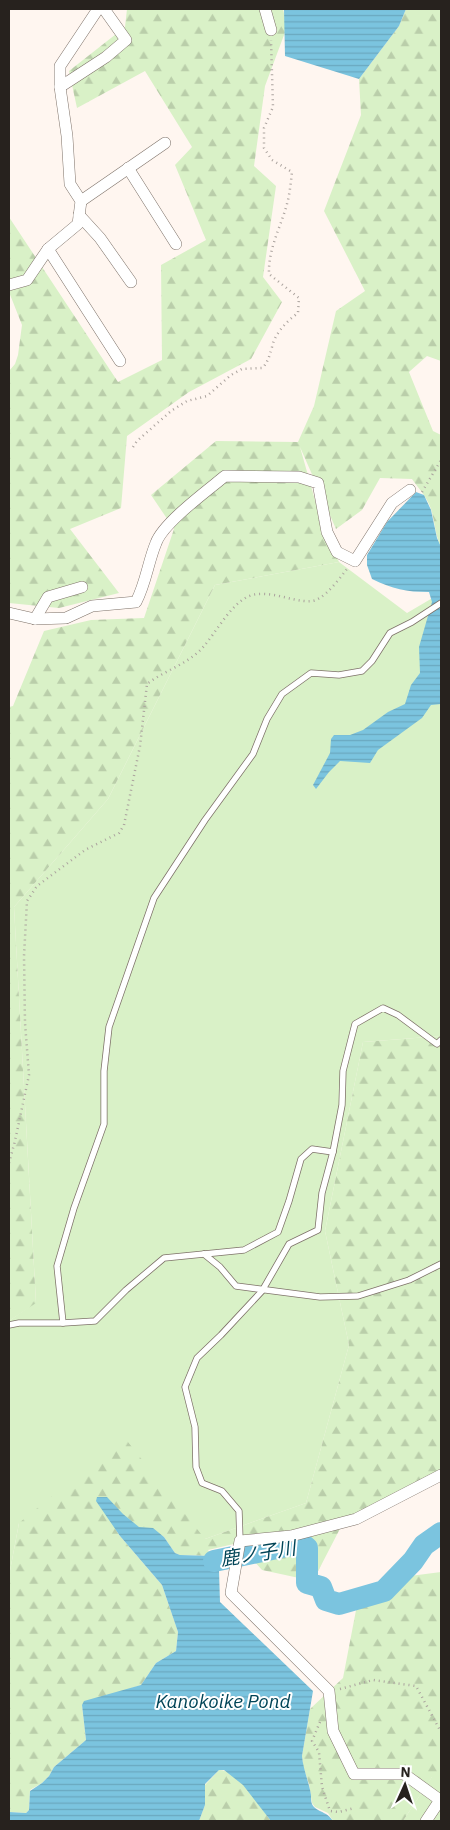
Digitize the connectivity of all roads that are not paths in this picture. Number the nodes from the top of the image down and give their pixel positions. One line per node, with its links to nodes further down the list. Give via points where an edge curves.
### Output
1 (98, 9): 5 (street, via 60,66)
2 (104, 9): 5 (street, via 126,40)
3 (265, 9): 4 (street)
4 (271, 30)
5 (60, 87): 8 (street, via 70,184)
6 (165, 143): 7 (street)
7 (128, 168): 8 (street); 10 (street)
8 (81, 201): 9 (street)
9 (79, 216): 11 (street, via 78,224); 12 (street, via 100,238)
10 (176, 244)
11 (48, 249): 13 (street, via 27,280); 14 (street)
12 (130, 282)
13 (9, 285)
14 (120, 361)
15 (410, 490): 19 (street, via 392,503 355,561 337,552 328,532 318,483 299,477 225,476 178,515 156,541 142,592 136,602 92,606 66,618)
16 (82, 587): 19 (street, via 48,597)
17 (441, 603): 25 (lane, via 390,633 362,671 339,675 311,673 282,694 267,719 253,754 154,898 108,1028 104,1124 74,1208 58,1266)
18 (9, 613): 19 (street)
19 (35, 619)
20 (441, 1040): 21 (lane, via 437,1044 383,1008 355,1024 343,1071 342,1106)
21 (333, 1152): 22 (lane, via 312,1149 302,1159 278,1232 244,1250); 24 (lane, via 322,1193 318,1230 288,1244)
22 (204, 1254): 24 (lane, via 236,1286); 25 (lane, via 164,1258 95,1321)
23 (441, 1264): 24 (lane, via 409,1280 358,1296 320,1298)
24 (262, 1291): 28 (lane, via 197,1358 185,1387 195,1427 196,1467 202,1483 222,1491 239,1511)
25 (62, 1323): 26 (lane)
26 (9, 1325)
27 (441, 1474): 28 (street, via 356,1519 291,1536)
28 (240, 1541): 29 (street, via 230,1592 329,1692 333,1730 354,1774 404,1774 440,1800)
29 (426, 1821)

